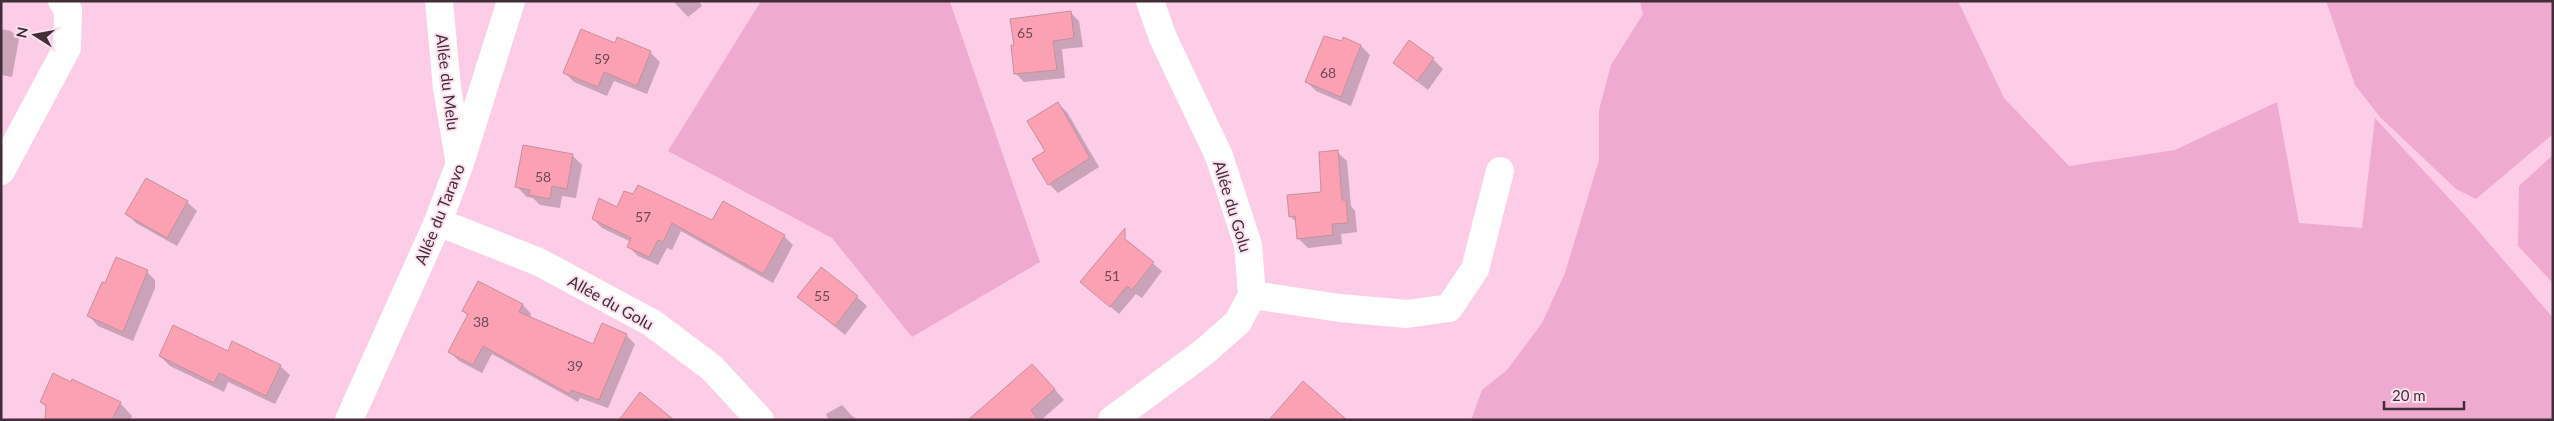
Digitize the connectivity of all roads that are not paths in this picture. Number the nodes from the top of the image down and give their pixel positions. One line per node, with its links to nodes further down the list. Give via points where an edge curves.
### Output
1 (62, 1): 6 (street, via 68,10 67,48)
2 (439, 1): 5 (street, Allée du Melu, via 447,88)
3 (511, 1): 5 (street, Allée du Taravo)
4 (1150, 1): 9 (street, Allée du Golu, via 1163,38 1219,156 1248,245)
5 (460, 163): 8 (street, Allée du Taravo)
6 (1, 171)
7 (1500, 171): 9 (street, via 1475,269 1448,308 1407,314)
8 (438, 222): 10 (street, Allée du Taravo); 11 (street, Allée du Golu, via 538,262 652,323 712,368)
9 (1252, 295): 12 (street, via 1238,322 1204,352)
10 (349, 420)
11 (760, 420)
12 (1112, 420)

